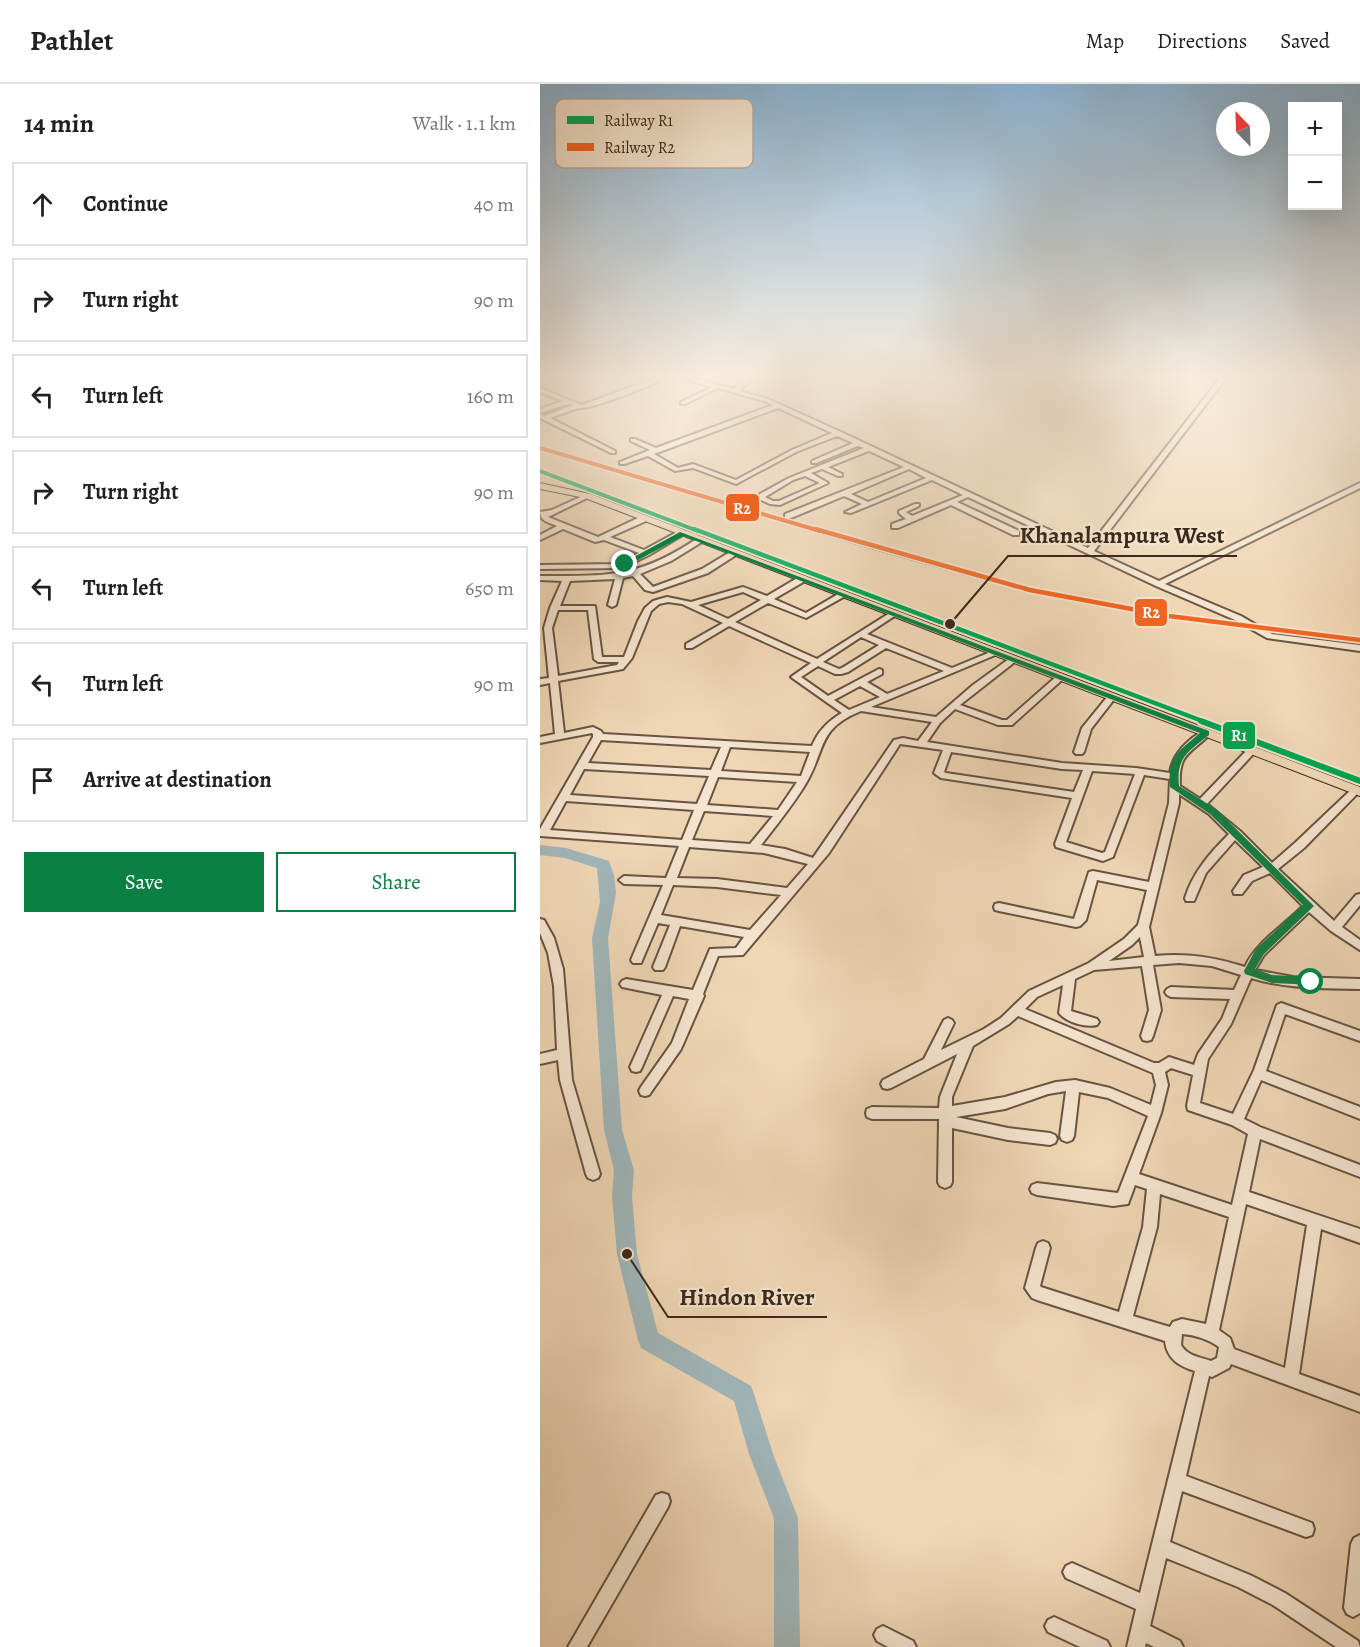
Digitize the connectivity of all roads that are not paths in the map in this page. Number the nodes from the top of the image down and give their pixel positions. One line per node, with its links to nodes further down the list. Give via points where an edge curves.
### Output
1 (654, 451): 7 (street)
2 (794, 451): 7 (street, via 736,482 693,466 677,470)
3 (840, 451): 8 (street)
4 (864, 451): 11 (street)
5 (877, 451): 10 (street)
6 (1167, 451): 36 (street)
7 (651, 452): 9 (street)
8 (814, 462)
9 (622, 463)
10 (909, 467): 14 (street); 17 (street)
11 (825, 468): 12 (street); 13 (street)
12 (807, 474): 12 (street, via 825,483 780,503 761,498 778,485)
13 (840, 476)
14 (931, 478): 18 (street); 21 (street)
15 (1360, 485): 45 (street)
16 (540, 486): 19 (main road)
17 (846, 493): 21 (street); 25 (street)
18 (968, 495): 20 (street); 36 (street)
19 (587, 496): 24 (street); 26 (main road)
20 (951, 502): 27 (street); 32 (street)
21 (867, 504): 23 (street)
22 (917, 505): 27 (street, via 901,512)
23 (849, 512)
24 (546, 516): 28 (street); 29 (street)
25 (788, 516)
26 (643, 519): 31 (main road); 34 (street)
27 (912, 519): 30 (street)
28 (540, 523)
29 (563, 526): 33 (street); 34 (street, via 598,540)
30 (895, 526)
31 (682, 533): 35 (main road); 37 (street)
32 (1016, 533)
33 (540, 538)
34 (606, 538): 37 (street)
35 (701, 540): 38 (main road); 40 (street, via 670,559)
36 (1089, 552): 45 (street)
37 (646, 553): 39 (street, via 619,566)
38 (735, 553): 40 (street, via 705,571 653,590); 44 (main road)
39 (540, 567)
40 (635, 573): 41 (street)
41 (620, 576): 43 (street); 48 (street)
42 (540, 578): 43 (street)
43 (567, 578): 50 (street)
44 (802, 579): 46 (main road); 47 (street)
45 (1159, 584): 57 (street, via 1270,636)
46 (843, 595): 47 (street, via 806,616); 51 (main road)
47 (768, 599): 49 (street, via 739,590); 53 (street)
48 (612, 605)
49 (690, 605): 53 (street); 60 (street, via 667,600 651,605)
50 (554, 608): 52 (street); 60 (street, via 592,608 598,659)
51 (893, 613): 54 (street); 58 (main road)
52 (544, 622): 65 (street)
53 (728, 623): 56 (street); 61 (street)
54 (860, 634): 55 (street); 61 (street)
55 (886, 644): 61 (street, via 841,672); 62 (street)
56 (689, 646)
57 (1360, 648)
58 (996, 653): 59 (main road); 62 (street)
59 (1013, 659): 64 (main road); 71 (street)
60 (626, 660): 65 (street, via 615,669)
61 (816, 662): 70 (street, via 795,679)
62 (949, 670): 68 (street)
63 (879, 672): 67 (street)
64 (1060, 678): 69 (main road); 71 (street, via 1009,723)
65 (554, 680): 66 (street); 76 (street)
66 (540, 682)
67 (860, 682): 68 (street); 70 (street)
68 (886, 697): 72 (street)
69 (1111, 698): 75 (main road); 84 (street, via 1087,728)
70 (829, 699): 73 (street)
71 (954, 706): 74 (street)
72 (861, 708): 73 (street); 74 (street)
73 (848, 713): 82 (street, via 822,733)
74 (938, 720): 80 (street)
75 (1206, 733): 83 (main road); 90 (street, via 1180,754)
76 (560, 737): 77 (street, via 593,730); 78 (street)
77 (598, 737): 79 (street); 85 (street)
78 (540, 740)
79 (726, 744): 82 (street); 88 (street)
80 (921, 744): 81 (street); 100 (street, via 897,742)
81 (948, 748): 86 (street); 92 (street, via 939,773 944,776)
82 (814, 749): 89 (street)
83 (1252, 750): 91 (main road); 94 (street)
84 (1079, 752)
85 (583, 766): 88 (street); 93 (street)
86 (1089, 769): 87 (street); 92 (street)
87 (1140, 772): 90 (street); 92 (street, via 1106,857 1060,844)
88 (714, 775): 89 (street); 95 (street)
89 (804, 779): 96 (street)
90 (1174, 782): 94 (street); 104 (street, via 1174,803)
91 (1358, 791): 101 (street)
92 (1079, 796)
93 (563, 798): 95 (street); 98 (street, via 543,832)
94 (1202, 803): 97 (street)
95 (702, 808): 96 (street); 98 (street)
96 (779, 813): 99 (street)
97 (1236, 833): 101 (street); 107 (street, via 1204,868)
98 (687, 843): 99 (street); 103 (street)
99 (753, 848): 100 (street)
100 (814, 862): 106 (street)
101 (1272, 868): 105 (street, via 1253,874); 109 (street)
102 (624, 880): 103 (street)
103 (670, 883): 106 (street, via 737,885); 111 (street)
104 (1152, 887): 110 (street, via 1093,875 1076,923); 114 (street)
105 (1238, 891)
106 (789, 892): 116 (street)
107 (1190, 898)
108 (1360, 898): 115 (street)
109 (1309, 906): 115 (street); 122 (street, via 1260,952)
110 (999, 907)
111 (655, 918): 112 (street); 118 (street)
112 (677, 921): 116 (street); 121 (street)
113 (540, 923): 136 (street, via 550,939 560,972)
114 (1143, 927): 119 (street); 120 (street)
115 (1335, 928): 117 (street)
116 (750, 934): 129 (street, via 739,952 714,951)
117 (1360, 946)
118 (637, 960)
119 (1149, 961): 120 (street); 122 (street, via 1212,961); 133 (street, via 1155,1010)
120 (1092, 966): 123 (street)
121 (659, 967)
122 (1249, 971): 125 (street, via 1284,981); 128 (street)
123 (1070, 976): 130 (street, via 1033,994); 131 (street, via 1065,1013)
124 (626, 984): 126 (street)
125 (1360, 984)
126 (669, 991): 129 (street); 139 (street)
127 (1171, 992): 128 (street)
128 (1238, 995): 141 (street, via 1227,1021 1205,1051)
129 (698, 996): 145 (street, via 677,1045)
130 (1015, 1010): 135 (street, via 1005,1021); 140 (street)
131 (1093, 1022)
132 (948, 1023): 138 (street)
133 (1147, 1036)
134 (1360, 1036): 142 (street, via 1281,1008)
135 (968, 1042): 138 (street); 149 (street, via 946,1097)
136 (563, 1053): 137 (street); 155 (street, via 566,1080)
137 (540, 1059)
138 (929, 1062): 143 (street)
139 (636, 1067)
140 (1158, 1069): 141 (street, via 1169,1062); 147 (street, via 1162,1085)
141 (1199, 1072): 150 (street, via 1193,1106)
142 (1258, 1074): 148 (street); 150 (street)
143 (887, 1084)
144 (1073, 1086): 147 (street, via 1109,1094); 149 (street); 152 (street)
145 (645, 1091)
146 (872, 1113): 149 (street)
147 (1155, 1113): 156 (street)
148 (1360, 1113)
149 (946, 1116): 153 (street, via 1008,1134); 157 (street)
150 (1236, 1121): 151 (street)
151 (1255, 1131): 154 (street); 160 (street)
152 (1067, 1136)
153 (1050, 1139)
154 (1360, 1171)
155 (593, 1174)
156 (1132, 1178): 158 (street); 159 (street, via 1125,1196 1119,1200)
157 (945, 1182)
158 (1154, 1187): 161 (street); 165 (street, via 1150,1227)
159 (1037, 1189)
160 (1241, 1196): 161 (street); 162 (street)
161 (1238, 1213): 166 (street)
162 (1315, 1221): 163 (street); 170 (street)
163 (1360, 1236)
164 (1043, 1248): 165 (street, via 1034,1291)
165 (1125, 1321): 167 (street)
166 (1211, 1335): 167 (street, via 1180,1325); 168 (street, via 1223,1340)
167 (1173, 1336): 169 (street, via 1176,1354)
168 (1226, 1354): 169 (street, via 1217,1369); 170 (street)
169 (1204, 1366): 172 (street)
170 (1291, 1378): 171 (street)
171 (1360, 1404)
172 (1178, 1481): 174 (street); 176 (street)
173 (662, 1501): 183 (street)
174 (1306, 1529)
175 (1360, 1544): 179 (street)
176 (1161, 1547): 178 (street); 187 (street, via 1279,1599)
177 (1072, 1572): 178 (street)
178 (1146, 1605): 182 (street)
179 (1353, 1608)
180 (1054, 1626): 185 (street)
181 (883, 1635): 184 (street)
182 (1138, 1639): 186 (street)
183 (577, 1647)
184 (907, 1647)
185 (1101, 1647)
186 (1174, 1647)
187 (1352, 1647)

